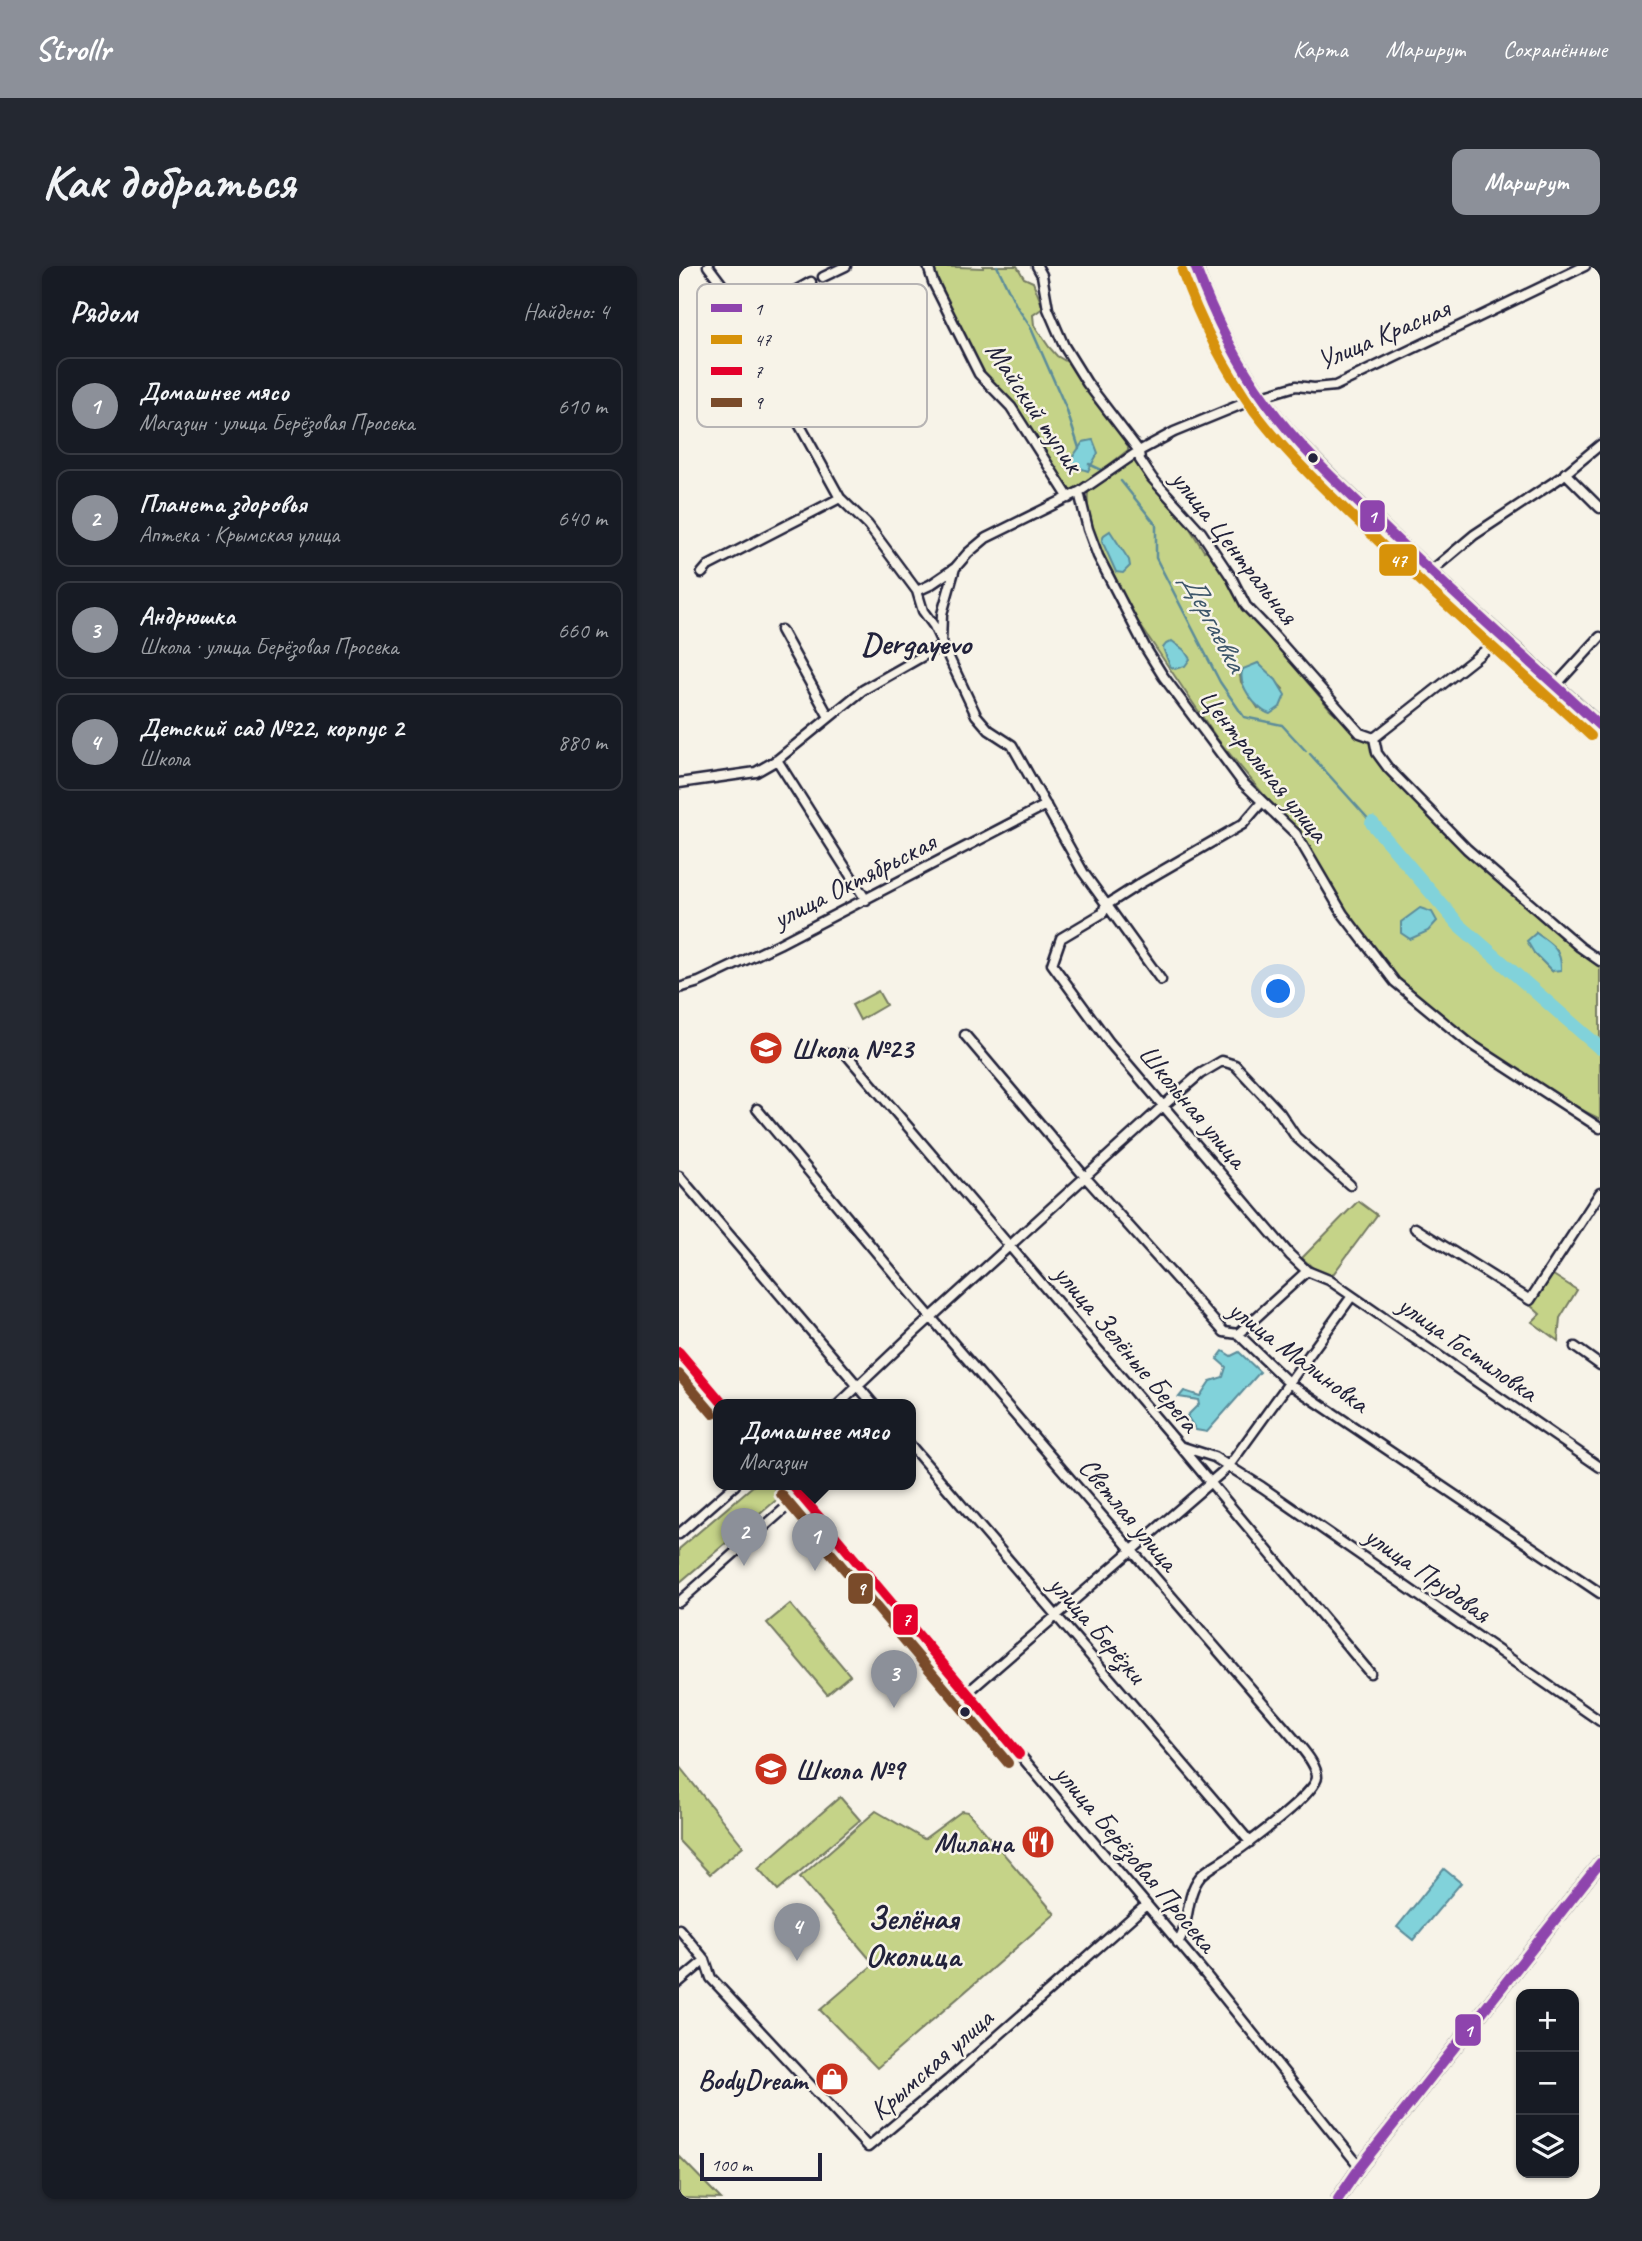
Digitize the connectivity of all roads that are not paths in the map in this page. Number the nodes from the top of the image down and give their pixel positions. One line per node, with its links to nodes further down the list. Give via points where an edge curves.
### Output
1 (708, 266): 9 (street)
2 (846, 266): 7 (street)
3 (928, 266): 18 (street, Майский тупик, via 979,374 1011,407)
4 (1037, 266): 14 (street, улица Центральная, via 1064,346)
5 (1195, 266): 11 (main road, via 1216,317)
6 (1585, 266): 11 (street, Улица Красная, via 1335,386 1296,386)
7 (823, 277)
8 (811, 282): 10 (street)
9 (722, 284)
10 (807, 284)
11 (1262, 396): 14 (street, Улица Красная); 21 (main road, via 1299,443)
12 (801, 427): 17 (street)
13 (1600, 446): 15 (street)
14 (1139, 451): 16 (street, Улица Красная); 31 (street, улица Центральная, via 1152,478 1201,532 1246,607 1360,733)
15 (1565, 473): 19 (street); 21 (street, via 1474,535)
16 (1079, 492): 18 (street, Улица Красная); 34 (street, Центральная улица, via 1098,556 1145,647 1242,782)
17 (839, 498): 22 (street); 23 (street, via 868,525)
18 (1069, 498): 20 (street, Улица Красная, via 986,538)
19 (1600, 508)
20 (955, 569): 23 (street); 27 (street, via 942,614)
21 (1430, 572): 26 (main road)
22 (702, 573)
23 (917, 591): 27 (street)
24 (781, 631): 29 (street)
25 (1600, 637): 28 (street)
26 (1501, 638): 28 (main road); 31 (street)
27 (941, 644): 29 (street, via 863,690); 35 (street, via 976,715 1012,745)
28 (1556, 685): 30 (main road)
29 (829, 717): 32 (street)
30 (1600, 726)
31 (1374, 738): 38 (street, улица Центральная, via 1377,753 1388,768 1467,849)
32 (776, 760): 33 (street, via 756,772); 36 (street)
33 (679, 783)
34 (1262, 802): 37 (street, via 1243,824); 45 (street, Центральная улица, via 1296,834 1343,914 1395,982 1469,1043)
35 (1046, 805): 36 (street, улица Октябрьская); 37 (street)
36 (866, 900): 40 (street, улица Октябрьская)
37 (1105, 906): 39 (street); 43 (street, Школьная улица, via 1103,913 1061,938 1052,964)
38 (1600, 961)
39 (1161, 980)
40 (679, 988)
41 (965, 1035): 47 (street, улица Малиновка)
42 (846, 1054): 51 (street, улица Зелёные Берега)
43 (1163, 1106): 47 (street); 48 (street, via 1215,1064 1231,1063 1280,1113 1296,1137); 52 (street, Школьная улица)
44 (757, 1109): 54 (street, Светлая улица)
45 (1600, 1128)
46 (679, 1176): 60 (street)
47 (1085, 1177): 51 (street); 55 (street, улица Малиновка, via 1224,1332)
48 (1350, 1185)
49 (1600, 1193): 50 (street, via 1530,1300)
50 (1415, 1228)
51 (1010, 1245): 54 (street); 64 (street, улица Зелёные Берега)
52 (1307, 1271): 53 (street, улица Гостиловка); 55 (street)
53 (1352, 1296): 59 (street); 67 (street, улица Гостиловка)
54 (932, 1317): 60 (street); 73 (street, Светлая улица)
55 (1238, 1334): 59 (street, улица Малиновка)
56 (1575, 1347): 58 (street)
57 (679, 1352): 61 (street)
58 (1600, 1365)
59 (1290, 1384): 66 (street); 74 (street, улица Малиновка)
60 (858, 1388): 62 (street); 63 (street)
61 (719, 1399)
62 (845, 1399)
63 (868, 1399)
64 (1180, 1446): 66 (street, улица Прудовая); 68 (street, улица Зелёные Берега)
65 (916, 1452): 76 (street, улица Берёзки)
66 (1228, 1467): 68 (street); 79 (street, улица Прудовая)
67 (1600, 1467)
68 (1211, 1482): 73 (street); 77 (street, улица Зелёные Берега)
69 (729, 1490): 72 (street)
70 (796, 1490): 71 (street, улица Берёзовая Просека)
71 (800, 1495): 75 (street); 78 (street, улица Берёзовая Просека)
72 (679, 1534)
73 (1130, 1550): 76 (street); 80 (street, Светлая улица, via 1296,1741 1315,1769 1314,1787)
74 (1600, 1593)
75 (679, 1602)
76 (1056, 1615): 78 (street); 80 (street, улица Берёзки)
77 (1370, 1673)
78 (967, 1693): 82 (street, улица Берёзовая Просека)
79 (1600, 1721)
80 (1250, 1842): 84 (street, Светлая улица, via 1200,1877)
81 (1600, 1863): 87 (main road)
82 (1146, 1905): 84 (street, улица Берёзовая Просека); 85 (street, Крымская улица, via 868,2147 711,1978)
83 (679, 1929): 85 (street, Крымская улица)
84 (1178, 1942): 87 (street, улица Берёзовая Просека)
85 (705, 1960): 86 (street)
86 (679, 1982)
87 (1360, 2167): 88 (main road)
88 (1338, 2199)

